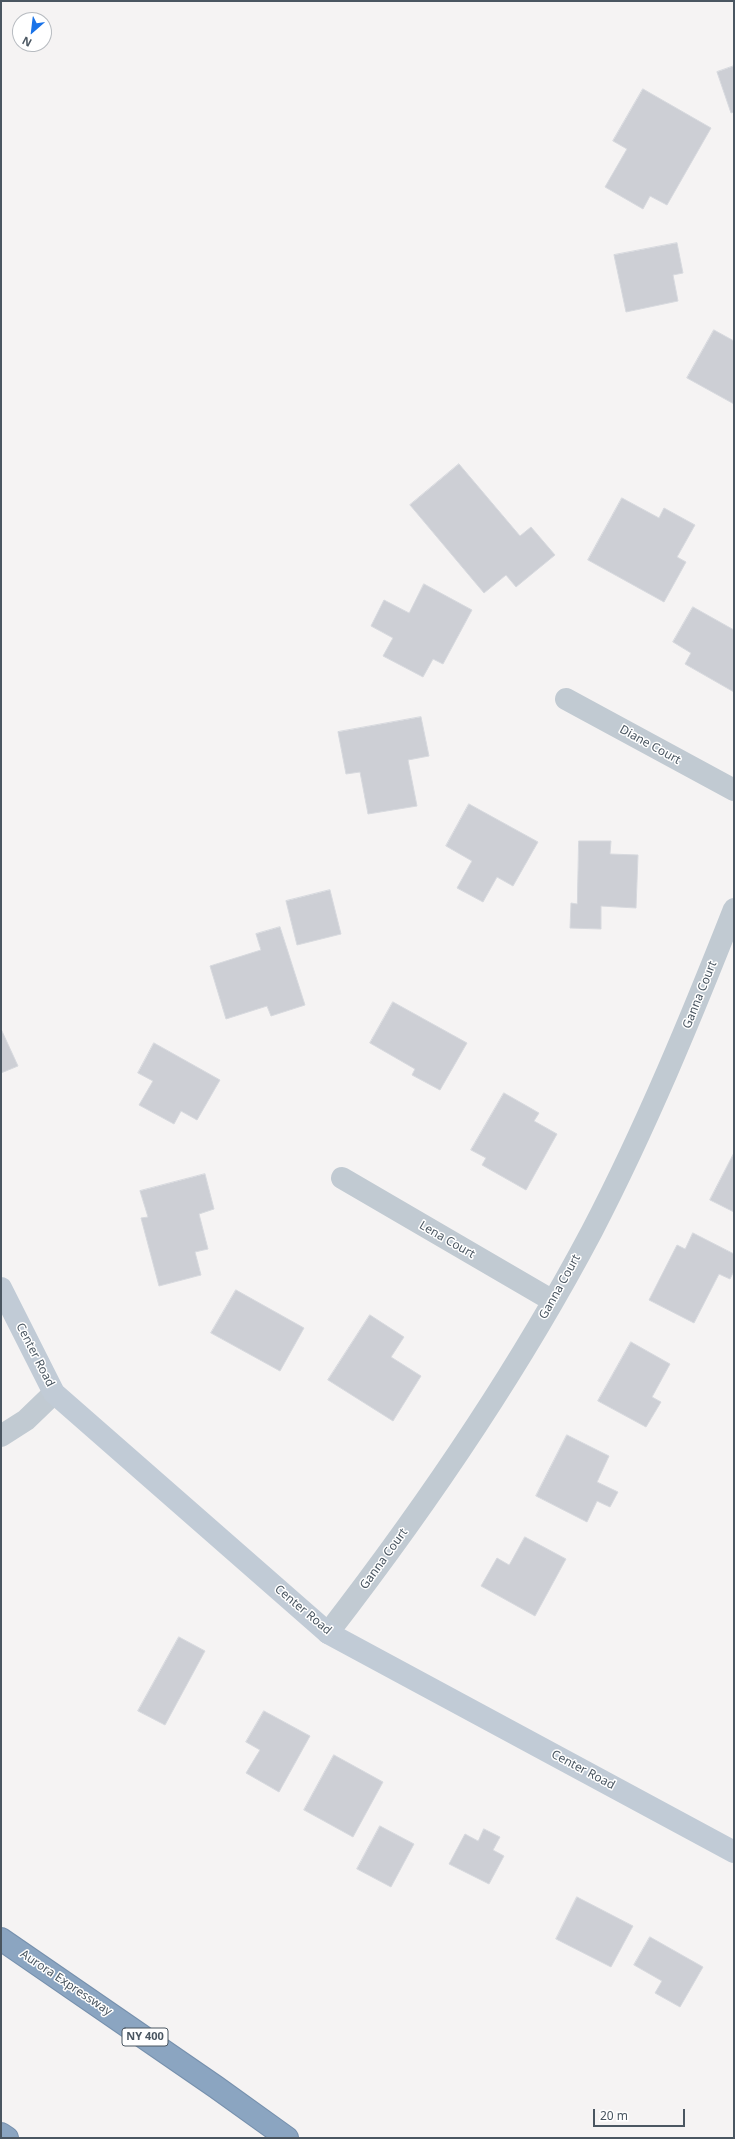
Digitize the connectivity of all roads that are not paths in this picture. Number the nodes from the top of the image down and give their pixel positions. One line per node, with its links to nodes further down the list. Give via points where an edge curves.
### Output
1 (566, 699): 2 (street, Diane Court)
2 (734, 790)
3 (734, 909): 6 (street, Ganna Court, via 692,1015 627,1160)
4 (342, 1178): 6 (street, Lena Court)
5 (1, 1288): 7 (main road, Center Road)
6 (553, 1301): 9 (street, Ganna Court, via 469,1438 377,1569)
7 (54, 1393): 8 (street, via 26,1420); 9 (main road, Center Road)
8 (1, 1436)
9 (328, 1633): 10 (main road, Center Road)
10 (734, 1852)
11 (1, 1939): 14 (highway, Aurora Expressway / NY 400)
12 (1, 2134): 13 (highway)
13 (6, 2138)
14 (287, 2138)

